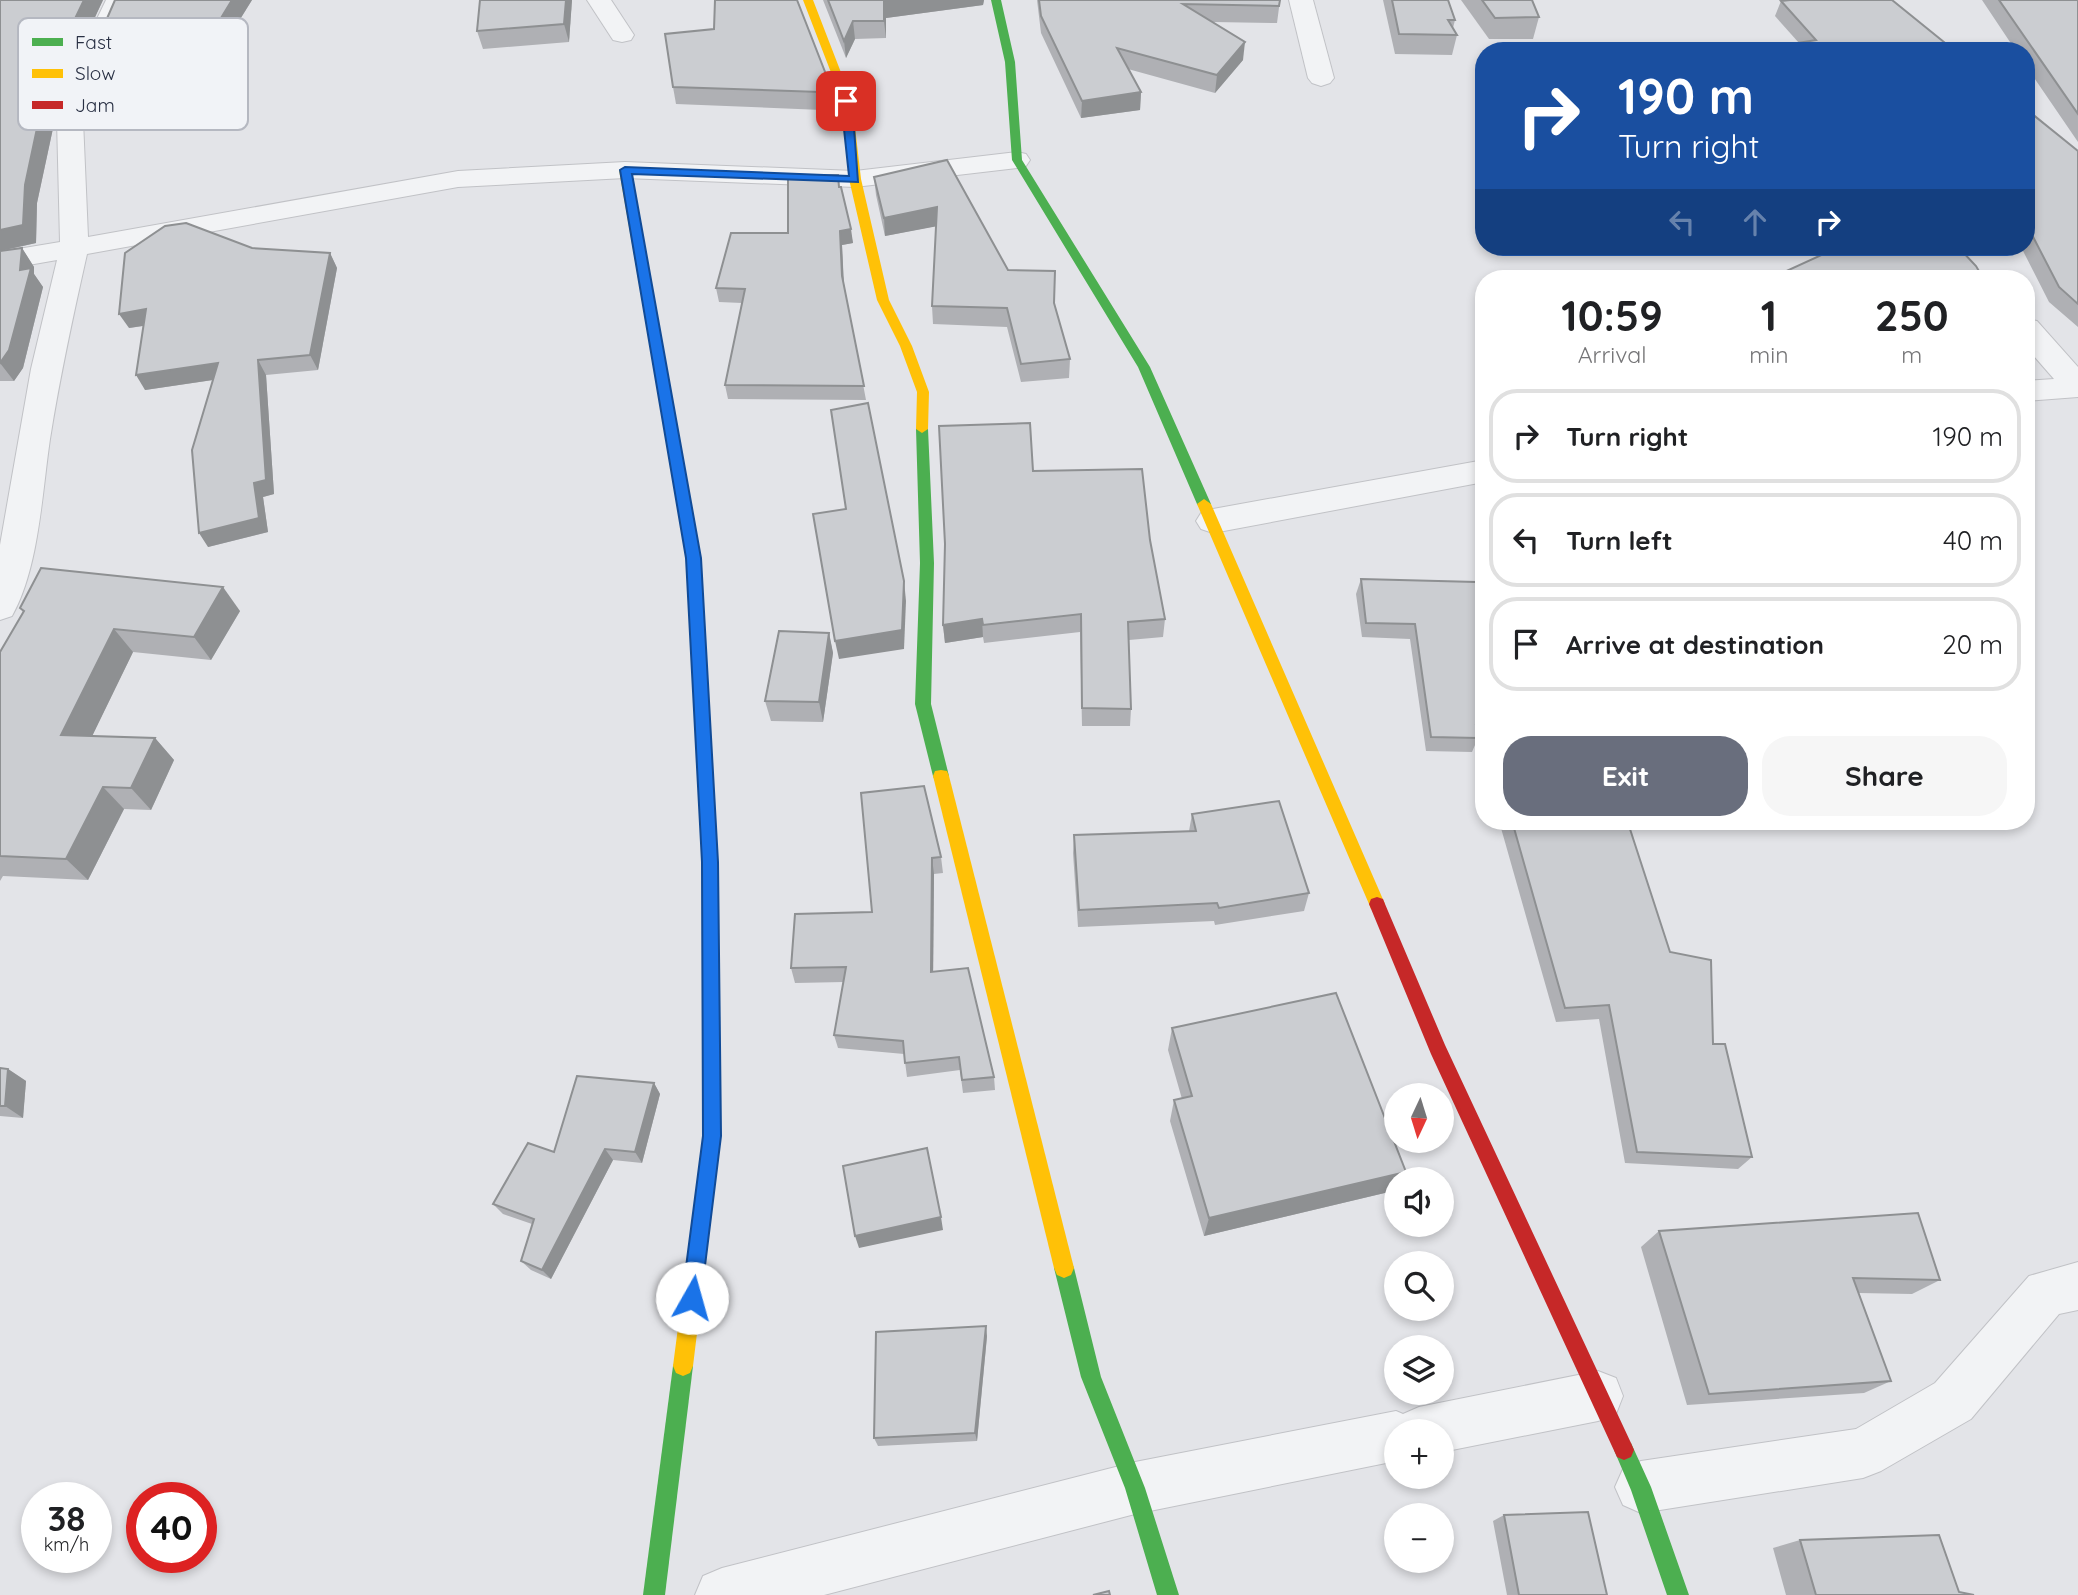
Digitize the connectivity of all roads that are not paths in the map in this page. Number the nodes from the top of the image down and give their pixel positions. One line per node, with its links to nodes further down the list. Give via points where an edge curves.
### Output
1 (118, 0): 6 (street)
2 (600, 0): 7 (street)
3 (808, 0): 12 (street, via 846,101)
4 (996, 0): 10 (street, via 1010,62)
5 (1301, 0): 8 (street)
6 (109, 18)
7 (622, 35)
8 (1321, 78)
9 (70, 130): 13 (street)
10 (1017, 160): 12 (street); 19 (street, via 1144,367)
11 (625, 170): 12 (street); 13 (street, via 458,179); 27 (street, via 694,558 710,862 712,1136)
12 (855, 179): 26 (street, via 883,300 923,392 927,563 923,704 1091,1377)
13 (74, 247): 14 (street); 20 (street, via 46,369 15,557)
14 (0, 261)
15 (2035, 338): 16 (street)
16 (2078, 387): 17 (street)
17 (2035, 390)
18 (1475, 473): 19 (street)
19 (1213, 521): 22 (street, via 1437,1048)
20 (0, 607)
21 (2078, 1286): 25 (street, via 2046,1293 1953,1401 1863,1453)
22 (1598, 1396): 23 (street); 25 (street)
23 (1454, 1425)
24 (1384, 1438): 26 (street)
25 (1641, 1487): 30 (street)
26 (1135, 1488): 28 (street); 29 (street)
27 (654, 1595)
28 (722, 1595)
29 (1168, 1595)
30 (1678, 1595)

